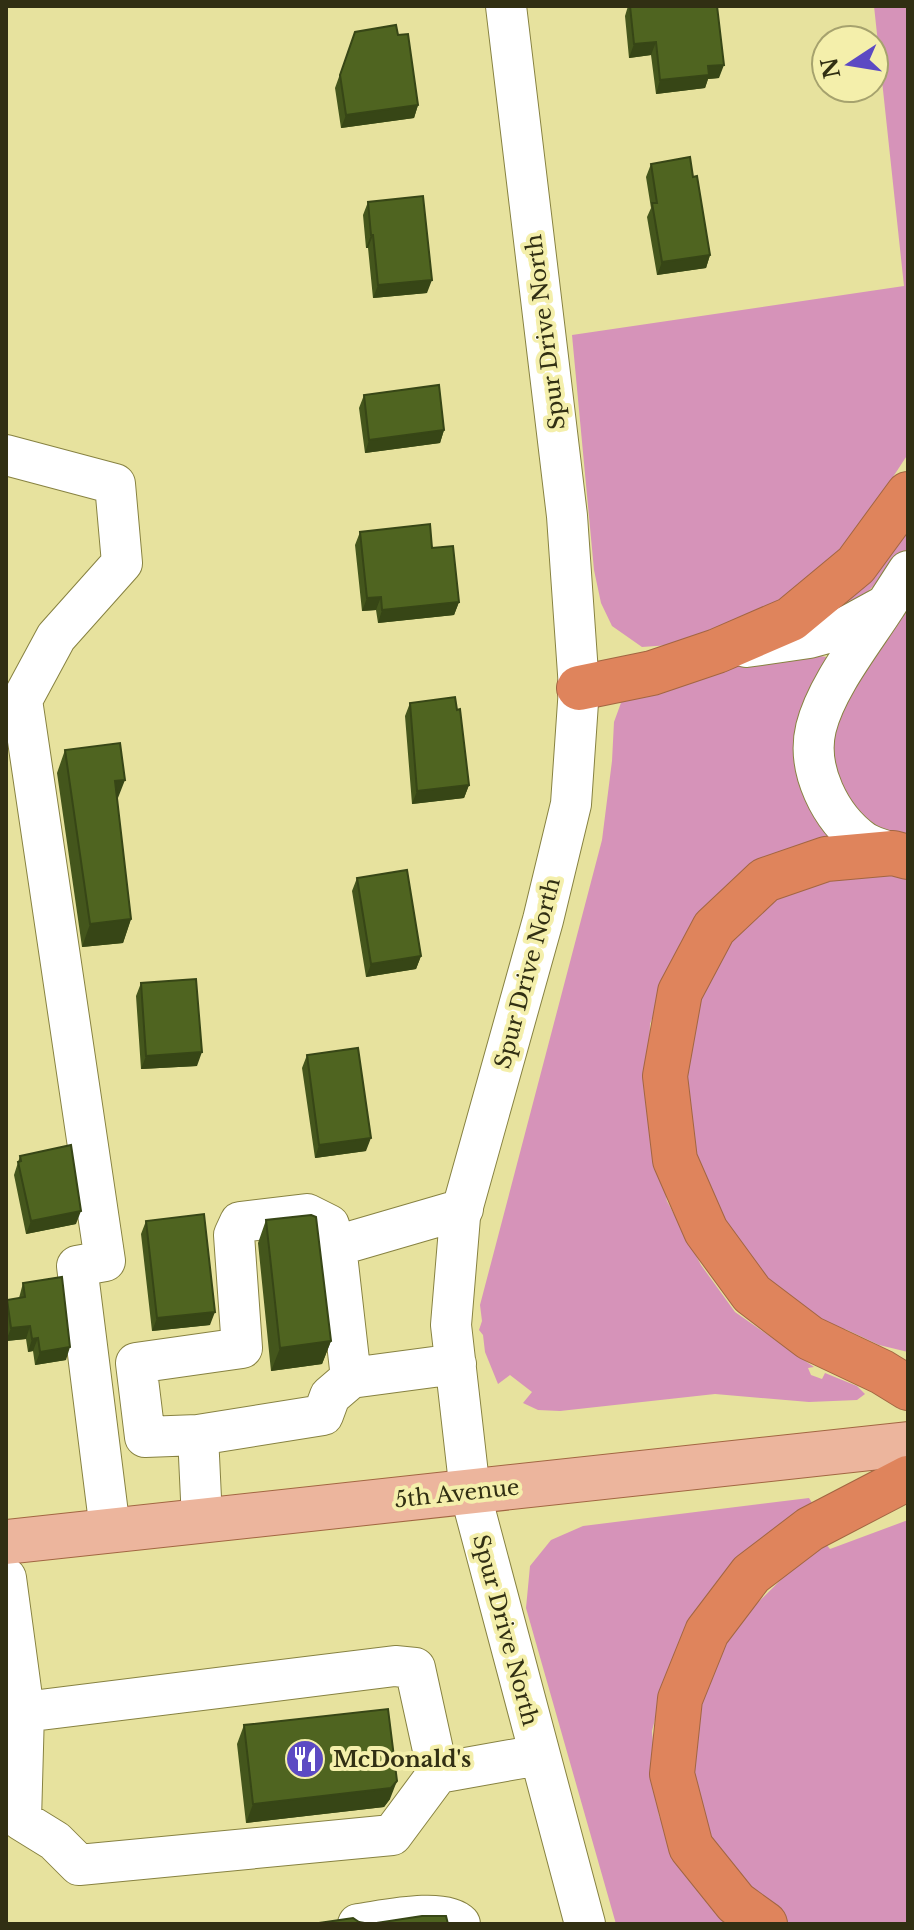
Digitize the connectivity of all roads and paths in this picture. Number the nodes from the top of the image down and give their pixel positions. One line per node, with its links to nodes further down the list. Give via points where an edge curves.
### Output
1 (506, 6): 7 (street, Spur Drive North, via 567,516)
2 (6, 455): 19 (street, via 115,484 122,563 56,637 22,700 105,1261 77,1266)
3 (908, 494): 6 (highway, via 856,565 802,610)
4 (908, 571): 5 (street)
5 (886, 605): 6 (street, via 842,629 809,638); 8 (street, via 828,696 815,730 815,768 829,803 847,826 866,843)
6 (717, 651): 7 (highway, via 652,673)
7 (579, 688): 9 (street, Spur Drive North, via 571,804)
8 (900, 855): 13 (highway, via 826,859 765,880 714,928 680,992 665,1076 675,1160 706,1231 752,1294 810,1338)
9 (463, 1209): 10 (street); 11 (street, Spur Drive North, via 451,1325)
10 (336, 1246): 12 (street); 14 (street, via 329,1225 307,1214 240,1222 234,1235 242,1348 136,1363 145,1437)
11 (456, 1364): 12 (street); 17 (street, Spur Drive North)
12 (351, 1378): 14 (street, via 330,1396 323,1415)
13 (908, 1388)
14 (198, 1435): 18 (street)
15 (908, 1444): 17 (main road, 5th Avenue)
16 (908, 1478): 28 (highway, via 810,1529 751,1574 707,1632 680,1699 672,1774 691,1847 736,1903)
17 (470, 1492): 18 (main road, 5th Avenue); 23 (street, Spur Drive North)
18 (202, 1520): 19 (main road, 5th Avenue)
19 (110, 1530): 20 (main road, 5th Avenue)
20 (6, 1542)
21 (6, 1578): 22 (street)
22 (24, 1712): 24 (street, via 395,1666 415,1668); 24 (street, via 21,1820 55,1841 79,1865 392,1835)
23 (539, 1755): 24 (street); 27 (street, Spur Drive North)
24 (438, 1773)
25 (358, 1924): 26 (street, via 441,1915)
26 (460, 1924)
27 (585, 1924)
28 (765, 1924)

